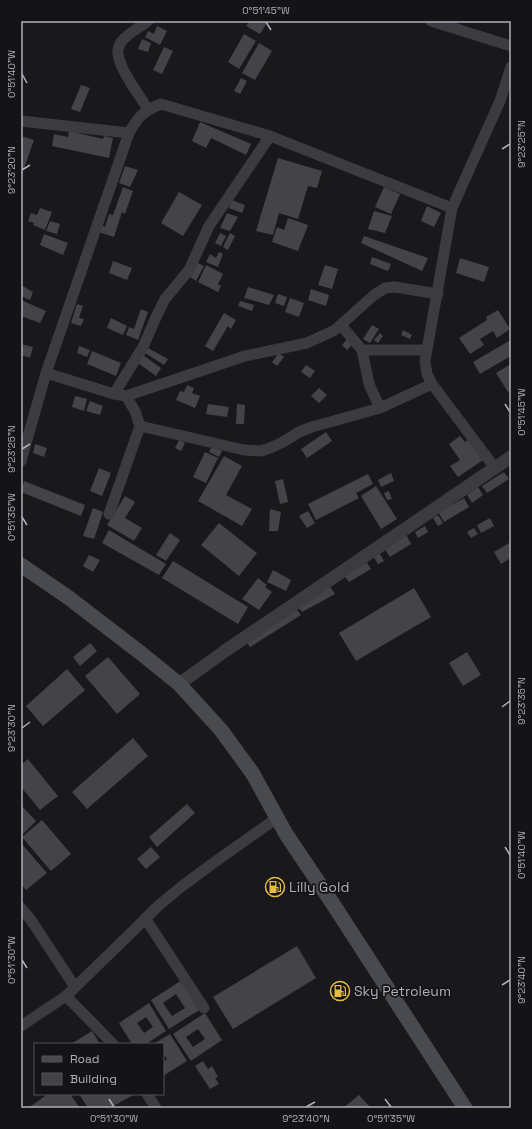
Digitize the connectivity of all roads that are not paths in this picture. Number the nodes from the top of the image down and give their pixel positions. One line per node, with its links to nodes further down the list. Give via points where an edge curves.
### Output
1 (148, 21): 5 (street, via 123,40 117,52 119,61)
2 (431, 21): 3 (street)
3 (511, 46)
4 (511, 66): 9 (street, via 500,101)
5 (148, 109): 7 (street, via 137,118); 8 (street, via 161,104)
6 (21, 121): 7 (street)
7 (129, 133): 14 (street)
8 (270, 136): 9 (street); 16 (street, via 209,226 189,270 156,315 143,347)
9 (452, 208): 10 (street)
10 (438, 294): 11 (street, via 395,286 385,288); 13 (street)
11 (341, 325): 12 (street); 17 (street, via 307,343 245,356)
12 (362, 350): 13 (street); 18 (street, via 370,384)
13 (427, 350): 15 (street, via 427,374)
14 (46, 373): 16 (street); 21 (street)
15 (432, 384): 18 (street); 22 (street)
16 (114, 394): 17 (street)
17 (126, 396): 19 (street)
18 (380, 408): 19 (street, via 312,427 261,451 244,450)
19 (140, 426): 23 (street)
20 (511, 457): 22 (street)
21 (21, 461)
22 (495, 468): 25 (street)
23 (109, 514)
24 (21, 565): 25 (main road, via 103,623)
25 (179, 684): 26 (main road, via 221,730 252,774)
26 (278, 818): 28 (street, via 200,873); 36 (main road)
27 (21, 908): 29 (street)
28 (146, 918): 29 (street); 31 (street)
29 (75, 987): 30 (street)
30 (66, 996): 32 (street); 33 (street)
31 (204, 1008)
32 (21, 1026)
33 (112, 1043)
34 (148, 1095): 35 (street)
35 (156, 1108)
36 (465, 1108)

